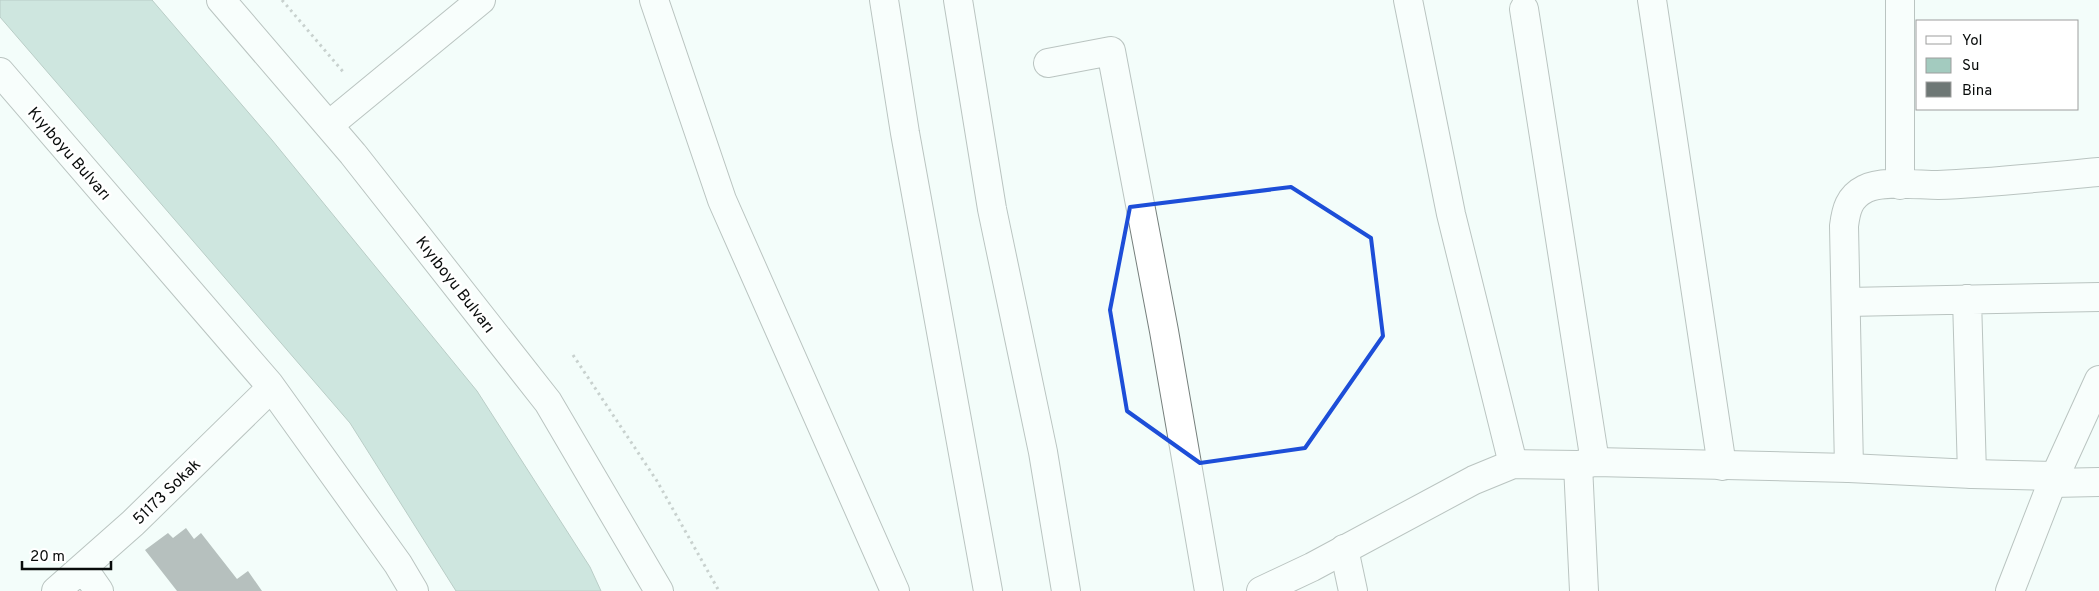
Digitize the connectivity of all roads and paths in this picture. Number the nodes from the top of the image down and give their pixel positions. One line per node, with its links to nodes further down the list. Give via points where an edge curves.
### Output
1 (220, 0): 14 (street, Kıyıboyu Bulvarı)
2 (282, 0): 13 (path)
3 (481, 0): 13 (street)
4 (654, 0): 37 (street, via 722,200)
5 (884, 0): 38 (street)
6 (958, 0): 39 (street, via 992,209 1043,452)
7 (1408, 0): 23 (street, via 1451,214)
8 (1652, 0): 25 (street)
9 (1900, 0): 16 (street)
10 (1524, 9): 24 (street)
11 (1048, 63): 40 (street, via 1111,51)
12 (0, 72): 21 (street, Kıyıboyu Bulvarı)
13 (365, 96): 14 (street)
14 (328, 125): 35 (street, Kıyıboyu Bulvarı, via 548,402)
15 (2099, 172): 16 (street)
16 (1900, 185): 19 (street, via 1866,188 1853,196 1846,209)
17 (2099, 297): 18 (street)
18 (1967, 299): 19 (street); 27 (street)
19 (1847, 302): 26 (street)
20 (573, 355): 36 (path, via 657,481)
21 (272, 388): 31 (street, 51173 Sokak, via 133,524); 34 (street, Kıyıboyu Bulvarı)
22 (2096, 393): 28 (street)
23 (1513, 464): 24 (street); 30 (street, via 1474,480)
24 (1587, 464): 25 (street); 43 (street)
25 (1722, 466): 26 (street)
26 (1849, 468): 27 (street)
27 (1972, 474): 28 (street)
28 (2054, 480): 29 (street); 44 (street)
29 (2099, 482)
30 (1344, 550): 41 (street); 42 (street)
31 (83, 568): 32 (street, 51173 Sokak); 33 (street)
32 (56, 591)
33 (99, 591)
34 (414, 591)
35 (659, 591)
36 (719, 591)
37 (894, 591)
38 (988, 591)
39 (1066, 591)
40 (1209, 591)
41 (1261, 591)
42 (1353, 591)
43 (1584, 591)
44 (2010, 591)

